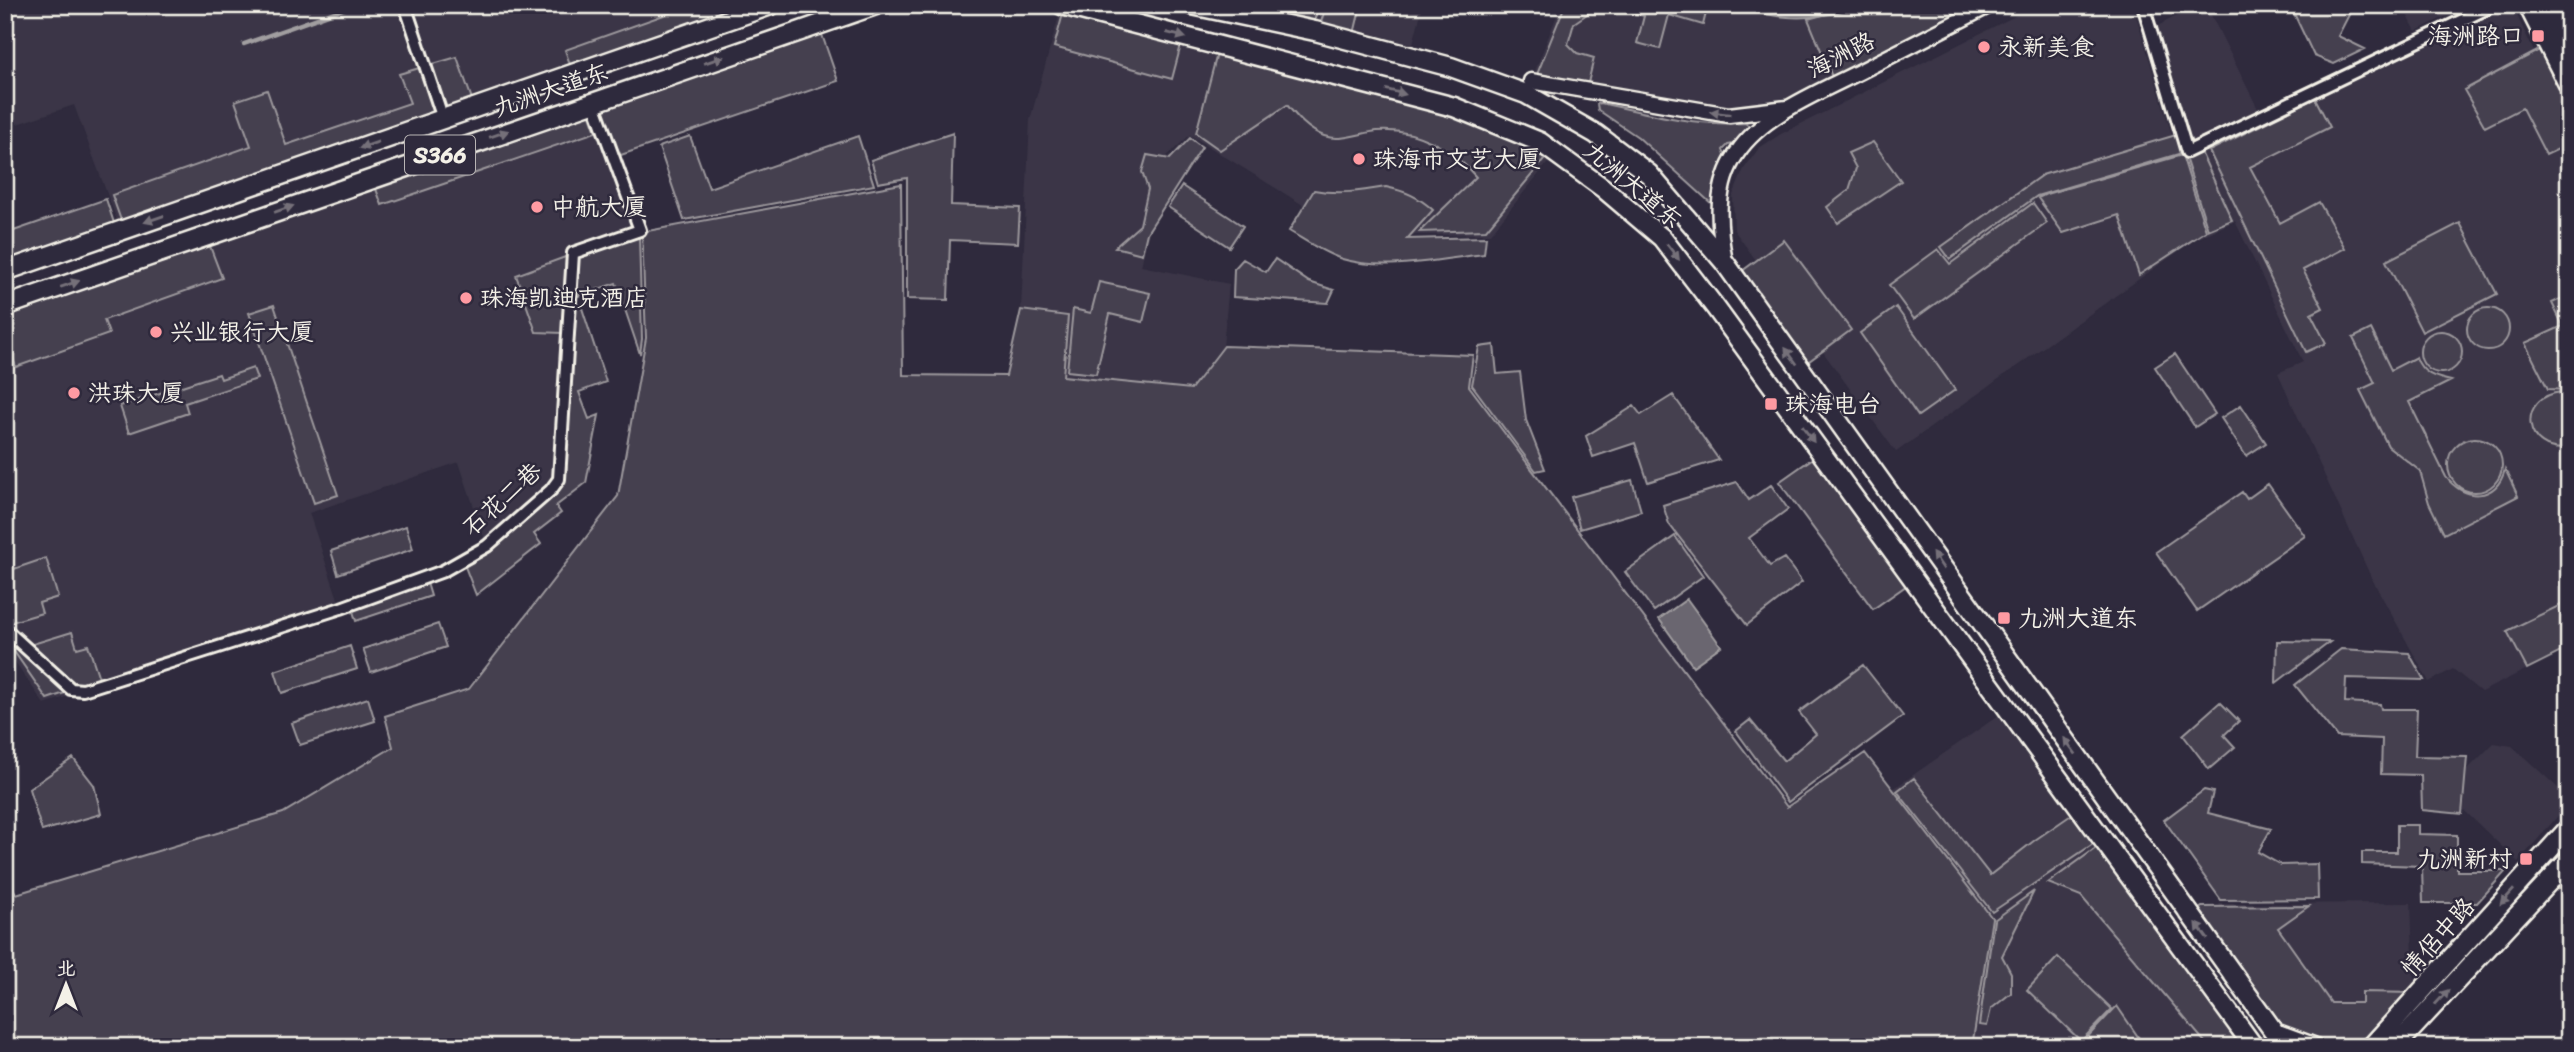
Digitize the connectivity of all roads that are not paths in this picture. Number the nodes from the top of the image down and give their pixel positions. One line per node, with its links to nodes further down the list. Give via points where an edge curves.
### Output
1 (405, 5): 18 (street)
2 (753, 5): 12 (main road)
3 (771, 5): 12 (main road, 九洲大道东 / S366)
4 (876, 5): 16 (main road, 九洲大道东 / S366, one-way to 4)
5 (1062, 5): 26 (main road, 九洲大道东, one-way to 26, via 1454,107 1540,142 1662,238)
6 (1192, 5): 19 (main road, 九洲大道东, via 1438,63 1526,94 1596,134 1649,174)
7 (1990, 5): 17 (street, 海洲路)
8 (2143, 5): 9 (street, via 2187,152)
9 (2494, 5)
10 (2528, 5): 15 (main road)
11 (2543, 5): 13 (main road)
12 (711, 26): 18 (main road, 九洲大道东 / S366)
13 (2569, 56)
14 (1531, 81): 17 (street, one-way to 14, via 1729,116)
15 (2569, 86)
16 (593, 102): 21 (main road, 九洲大道东 / S366, one-way to 16); 22 (street, 石花二巷, via 639,230 573,253 559,479 551,490 487,546 443,571 83,690 71,689)
17 (1788, 108): 19 (street, via 1750,137 1727,174 1718,210)
18 (443, 119): 20 (main road, 九洲大道东 / S366, one-way to 20)
19 (1725, 263): 25 (main road, 九洲大道东, one-way to 19)
20 (5, 271)
21 (5, 306)
22 (5, 629)
23 (2569, 828): 30 (main road, 情侣中路, one-way to 30)
24 (2569, 860): 31 (main road, 情侣中路, one-way to 24)
25 (2230, 971): 26 (main road); 27 (main road, 九洲大道东)
26 (2211, 988): 28 (main road, 九洲大道东)
27 (2280, 1040): 29 (main road)
28 (2254, 1047)
29 (2313, 1047)
30 (2371, 1047)
31 (2395, 1047)

